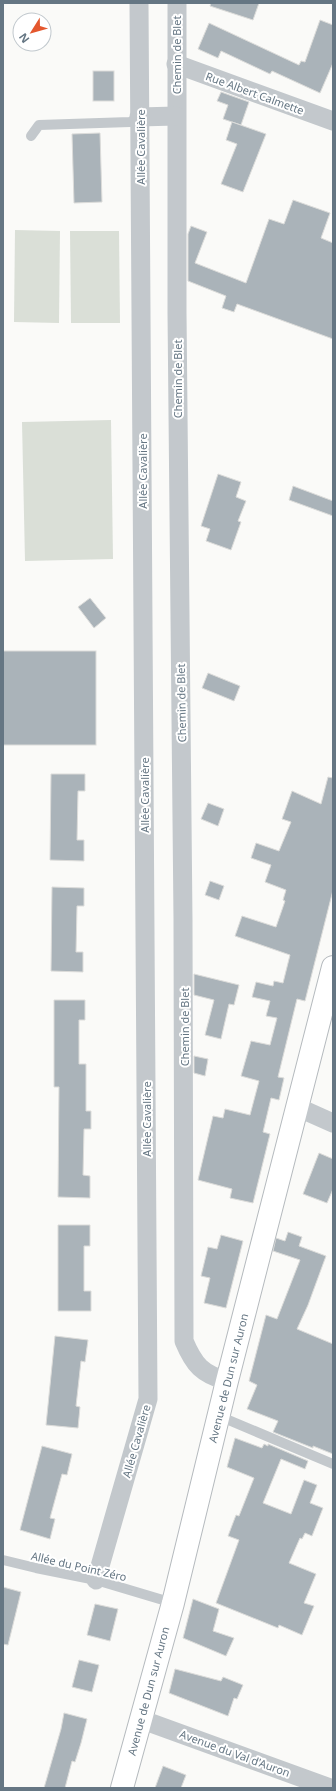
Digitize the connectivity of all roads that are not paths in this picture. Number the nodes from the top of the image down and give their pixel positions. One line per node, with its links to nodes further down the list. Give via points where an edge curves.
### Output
1 (139, 3): 5 (street, Allée Cavalière)
2 (177, 3): 3 (street, Chemin de Blet)
3 (176, 64): 4 (street, Chemin de Blet); 6 (street, Rue Albert Calmette)
4 (176, 116): 5 (street); 11 (street, Chemin de Blet, via 177,425 184,920 184,1341 191,1357 206,1374)
5 (140, 117): 7 (lane, via 130,122 38,125); 15 (street, Allée Cavalière, via 148,1399)
6 (333, 122)
7 (31, 136)
8 (333, 967): 9 (main road, Avenue de Dun sur Auron)
9 (297, 1107): 10 (street); 11 (main road, Avenue de Dun sur Auron)
10 (333, 1123)
11 (226, 1382): 12 (main road, Avenue de Dun sur Auron)
12 (218, 1416): 13 (lane); 16 (main road, Avenue de Dun sur Auron)
13 (333, 1464)
14 (3, 1560): 15 (lane, Allée du Point Zéro)
15 (96, 1580): 16 (lane, Allée du Point Zéro)
16 (173, 1602): 17 (main road, Avenue de Dun sur Auron)
17 (140, 1719): 18 (main road, Avenue de Dun sur Auron); 19 (street, Avenue du Val d'Auron)
18 (122, 1788)
19 (330, 1788)

